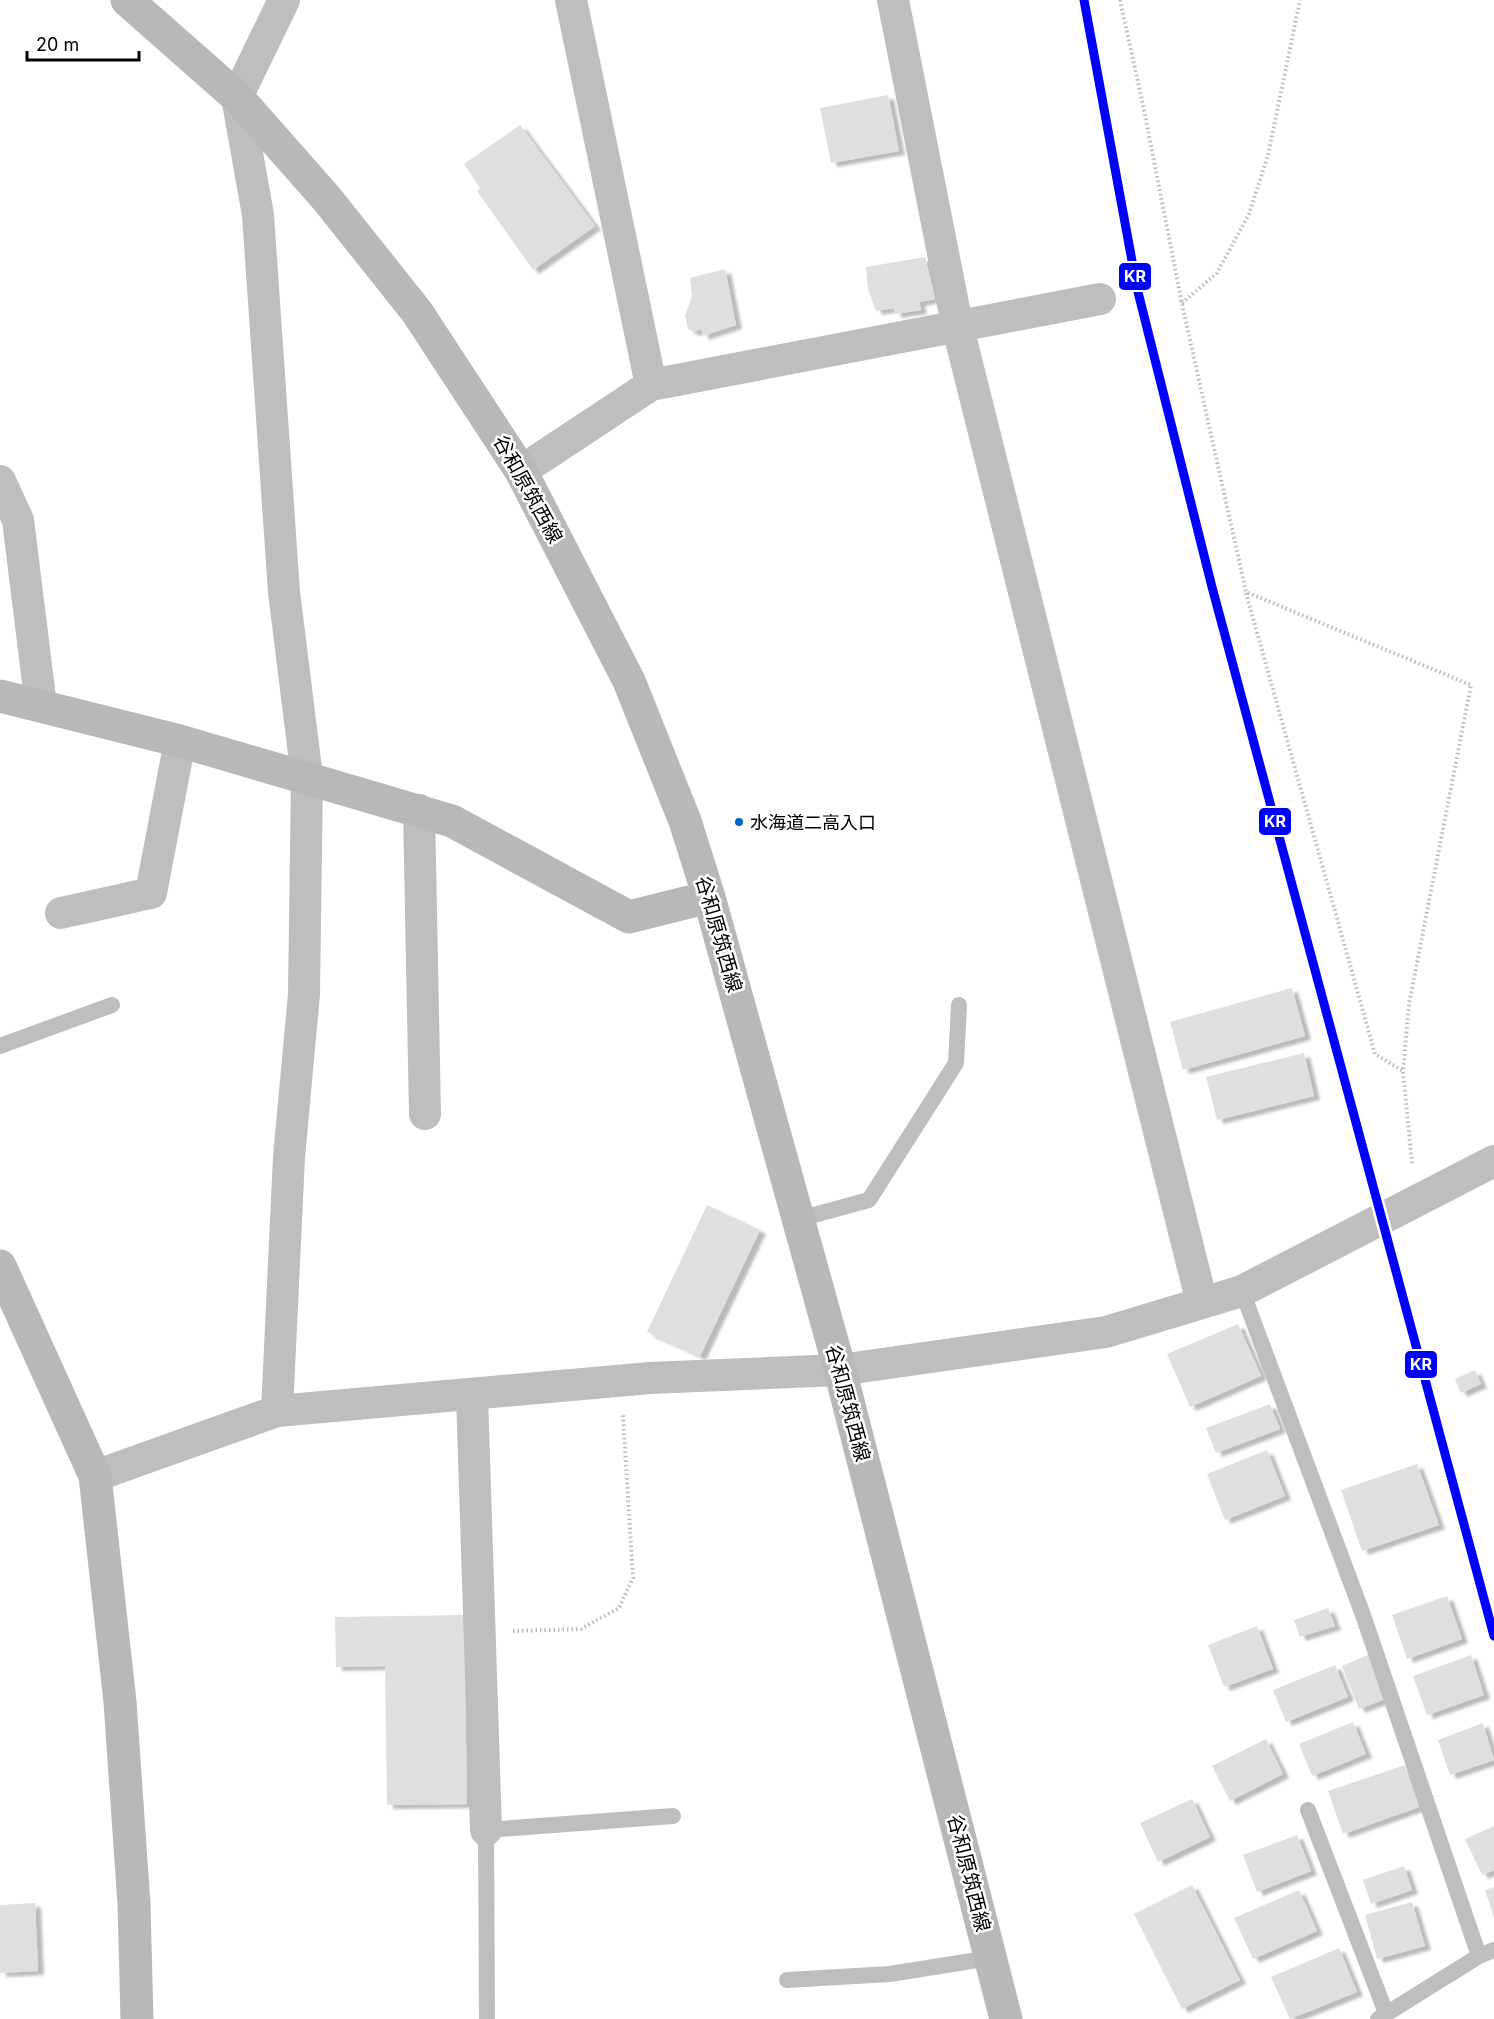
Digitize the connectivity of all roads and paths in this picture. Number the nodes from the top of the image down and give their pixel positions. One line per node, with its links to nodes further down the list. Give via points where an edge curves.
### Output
1 (127, 0): 7 (main road, 谷和原筑西線)
2 (284, 0): 7 (street)
3 (571, 0): 11 (street)
4 (893, 0): 10 (street)
5 (1120, 0): 9 (path)
6 (1300, 0): 9 (path, via 1268,155 1249,214 1217,273)
7 (237, 96): 12 (main road, 谷和原筑西線, via 327,199 417,312); 18 (street, via 258,215 284,592)
8 (1100, 299): 10 (street)
9 (1182, 304): 14 (path)
10 (957, 324): 11 (street); 32 (street)
11 (651, 385): 12 (street)
12 (521, 471): 20 (main road, 谷和原筑西線, via 629,681 685,821)
13 (1, 486): 16 (street, via 18,520)
14 (1246, 592): 25 (path, via 1375,1054); 25 (path, via 1471,685 1409,1004)
15 (0, 696): 16 (main road)
16 (41, 706): 17 (main road)
17 (180, 741): 18 (main road); 21 (street, via 151,893)
18 (307, 777): 19 (main road); 36 (street, via 304,994 289,1157)
19 (419, 810): 20 (main road, via 452,821 628,917); 26 (street)
20 (710, 897): 29 (main road, 谷和原筑西線)
21 (61, 913)
22 (112, 1005): 24 (lane)
23 (959, 1005): 29 (lane, via 956,1063 869,1200)
24 (0, 1046)
25 (1403, 1071): 28 (path)
26 (425, 1114)
27 (1494, 1161): 28 (street)
28 (1416, 1200): 31 (street)
29 (800, 1219): 33 (main road, 谷和原筑西線)
30 (0, 1266): 37 (main road)
31 (1242, 1291): 32 (street); 42 (lane)
32 (1202, 1303): 33 (street, via 1106,1332)
33 (840, 1370): 34 (street); 43 (main road, 谷和原筑西線)
34 (620, 1380): 35 (street); 38 (path, via 633,1578 620,1608 580,1629)
35 (472, 1395): 36 (street); 38 (street)
36 (277, 1411): 37 (street)
37 (95, 1476): 46 (main road, via 120,1701 134,1905)
38 (482, 1632): 41 (street)
39 (1308, 1810): 45 (lane)
40 (673, 1816): 41 (lane)
41 (486, 1830): 47 (lane)
42 (1487, 1953): 45 (lane)
43 (990, 1958): 44 (lane, via 890,1974); 48 (main road, 谷和原筑西線)
44 (787, 1980)
45 (1382, 2016)
46 (136, 2019)
47 (487, 2019)
48 (1006, 2019)

